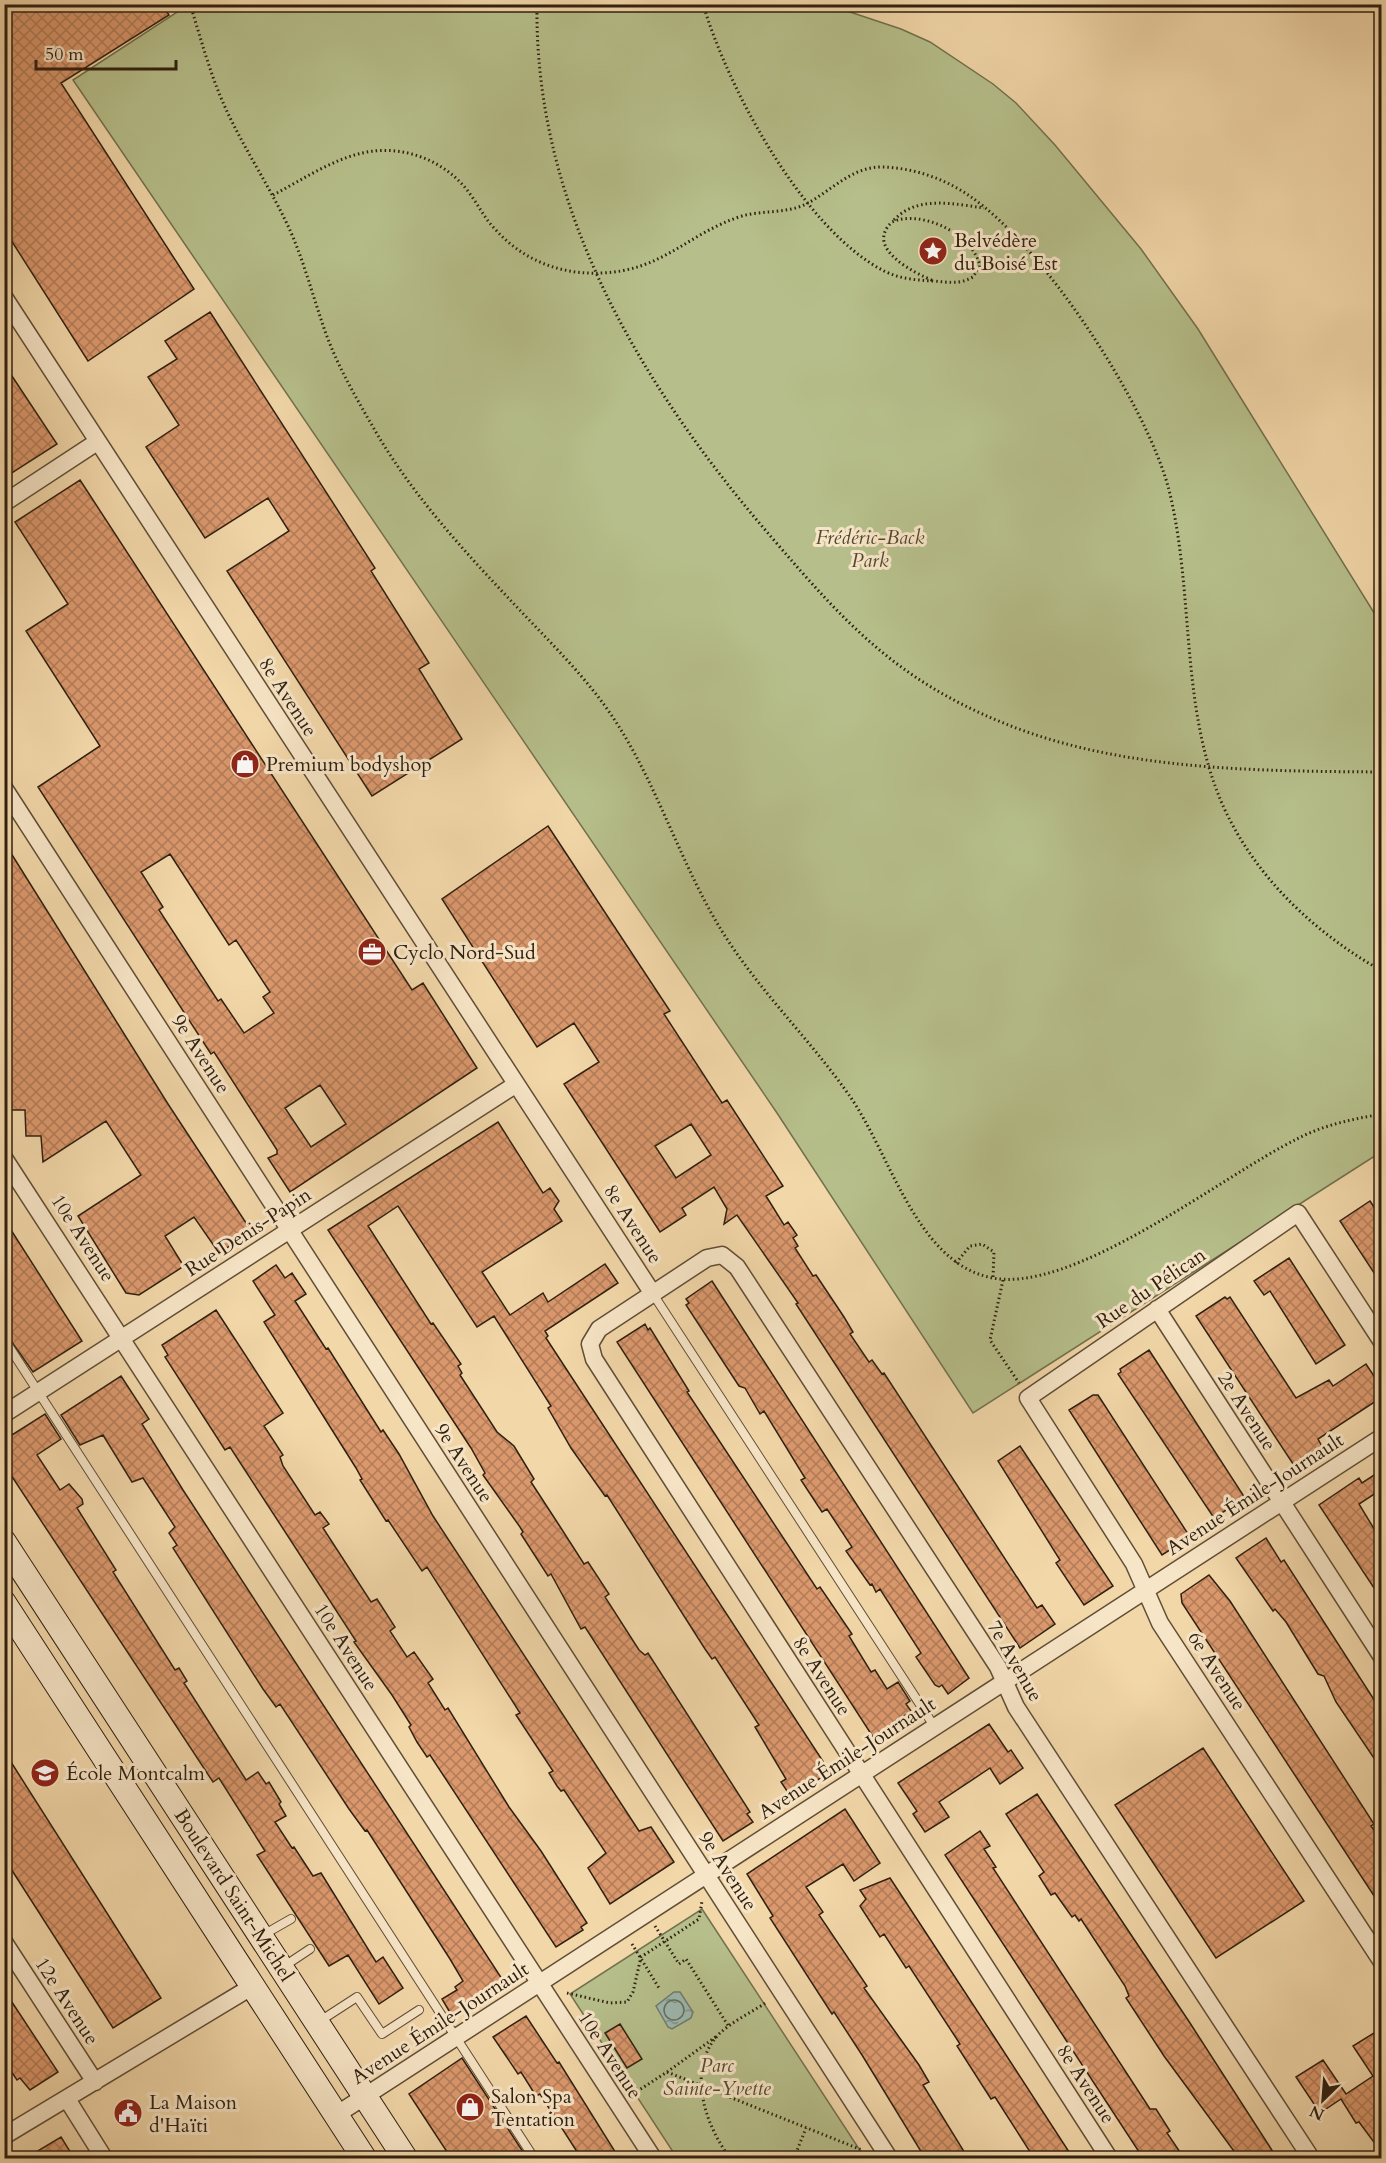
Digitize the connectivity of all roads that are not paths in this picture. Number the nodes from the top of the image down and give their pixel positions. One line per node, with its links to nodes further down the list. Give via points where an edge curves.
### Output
1 (4, 297): 2 (street, 8e Avenue)
2 (97, 442): 3 (street); 5 (street, 8e Avenue)
3 (4, 503)
4 (4, 788): 7 (street, 9e Avenue)
5 (515, 1085): 7 (street, Rue Denis-Papin); 8 (street, 8e Avenue)
6 (4, 1158): 10 (street, 10e Avenue)
7 (291, 1230): 10 (street, Rue Denis-Papin); 25 (street, 9e Avenue)
8 (653, 1294): 22 (street, 7e Avenue, via 707,1258 722,1256 737,1267); 23 (lane); 24 (street, 8e Avenue, via 598,1329 590,1344 594,1359)
9 (1157, 1308): 12 (street, Rue du Pélican, via 1298,1213); 14 (street, Rue du Pélican); 17 (street, 2e Avenue)
10 (122, 1338): 13 (street, Rue Denis-Papin); 32 (street, 10e Avenue)
11 (4, 1339): 13 (lane)
12 (1382, 1342)
13 (39, 1392): 15 (street, Rue Denis-Papin); 36 (lane)
14 (1028, 1398): 19 (street, 6e Avenue, via 1134,1564)
15 (4, 1414)
16 (1382, 1437): 17 (street, Avenue Émile-Journault)
17 (1280, 1502): 19 (street, Avenue Émile-Journault); 21 (street, 2e Avenue)
18 (4, 1542): 27 (main road, Boulevard Saint-Michel)
19 (1145, 1589): 22 (street, Avenue Émile-Journault); 30 (street, 6e Avenue, via 1160,1623)
20 (4, 1603): 33 (main road, Boulevard Saint-Michel)
21 (1382, 1657)
22 (1004, 1680): 23 (street, Avenue Émile-Journault); 49 (street, 7e Avenue, via 1016,1707)
23 (933, 1726): 24 (street, Avenue Émile-Journault)
24 (859, 1774): 25 (street, Avenue Émile-Journault); 48 (street, 8e Avenue)
25 (706, 1876): 32 (street, Avenue Émile-Journault); 47 (street, 9e Avenue)
26 (291, 1918): 27 (lane)
27 (261, 1937): 31 (main road, Boulevard Saint-Michel)
28 (4, 1942): 37 (street, 12e Avenue)
29 (310, 1949): 31 (lane)
30 (1382, 1962)
31 (281, 1968): 35 (main road, Boulevard Saint-Michel)
32 (539, 1984): 36 (street, Avenue Émile-Journault); 46 (street, 10e Avenue)
33 (253, 1986): 37 (street); 40 (main road, Boulevard Saint-Michel)
34 (419, 2010): 35 (lane, via 382,2034 357,1997)
35 (317, 2023): 38 (main road, Boulevard Saint-Michel)
36 (456, 2037): 38 (street, Avenue Émile-Journault); 45 (lane)
37 (95, 2082): 39 (street)
38 (364, 2096): 40 (street, Avenue Émile-Journault); 44 (main road, Boulevard Saint-Michel)
39 (66, 2100): 41 (street); 42 (street)
40 (336, 2115): 43 (main road, Boulevard Saint-Michel)
41 (4, 2136)
42 (104, 2158)
43 (364, 2158)
44 (405, 2158)
45 (534, 2158)
46 (653, 2158)
47 (889, 2158)
48 (1109, 2158)
49 (1311, 2158)

